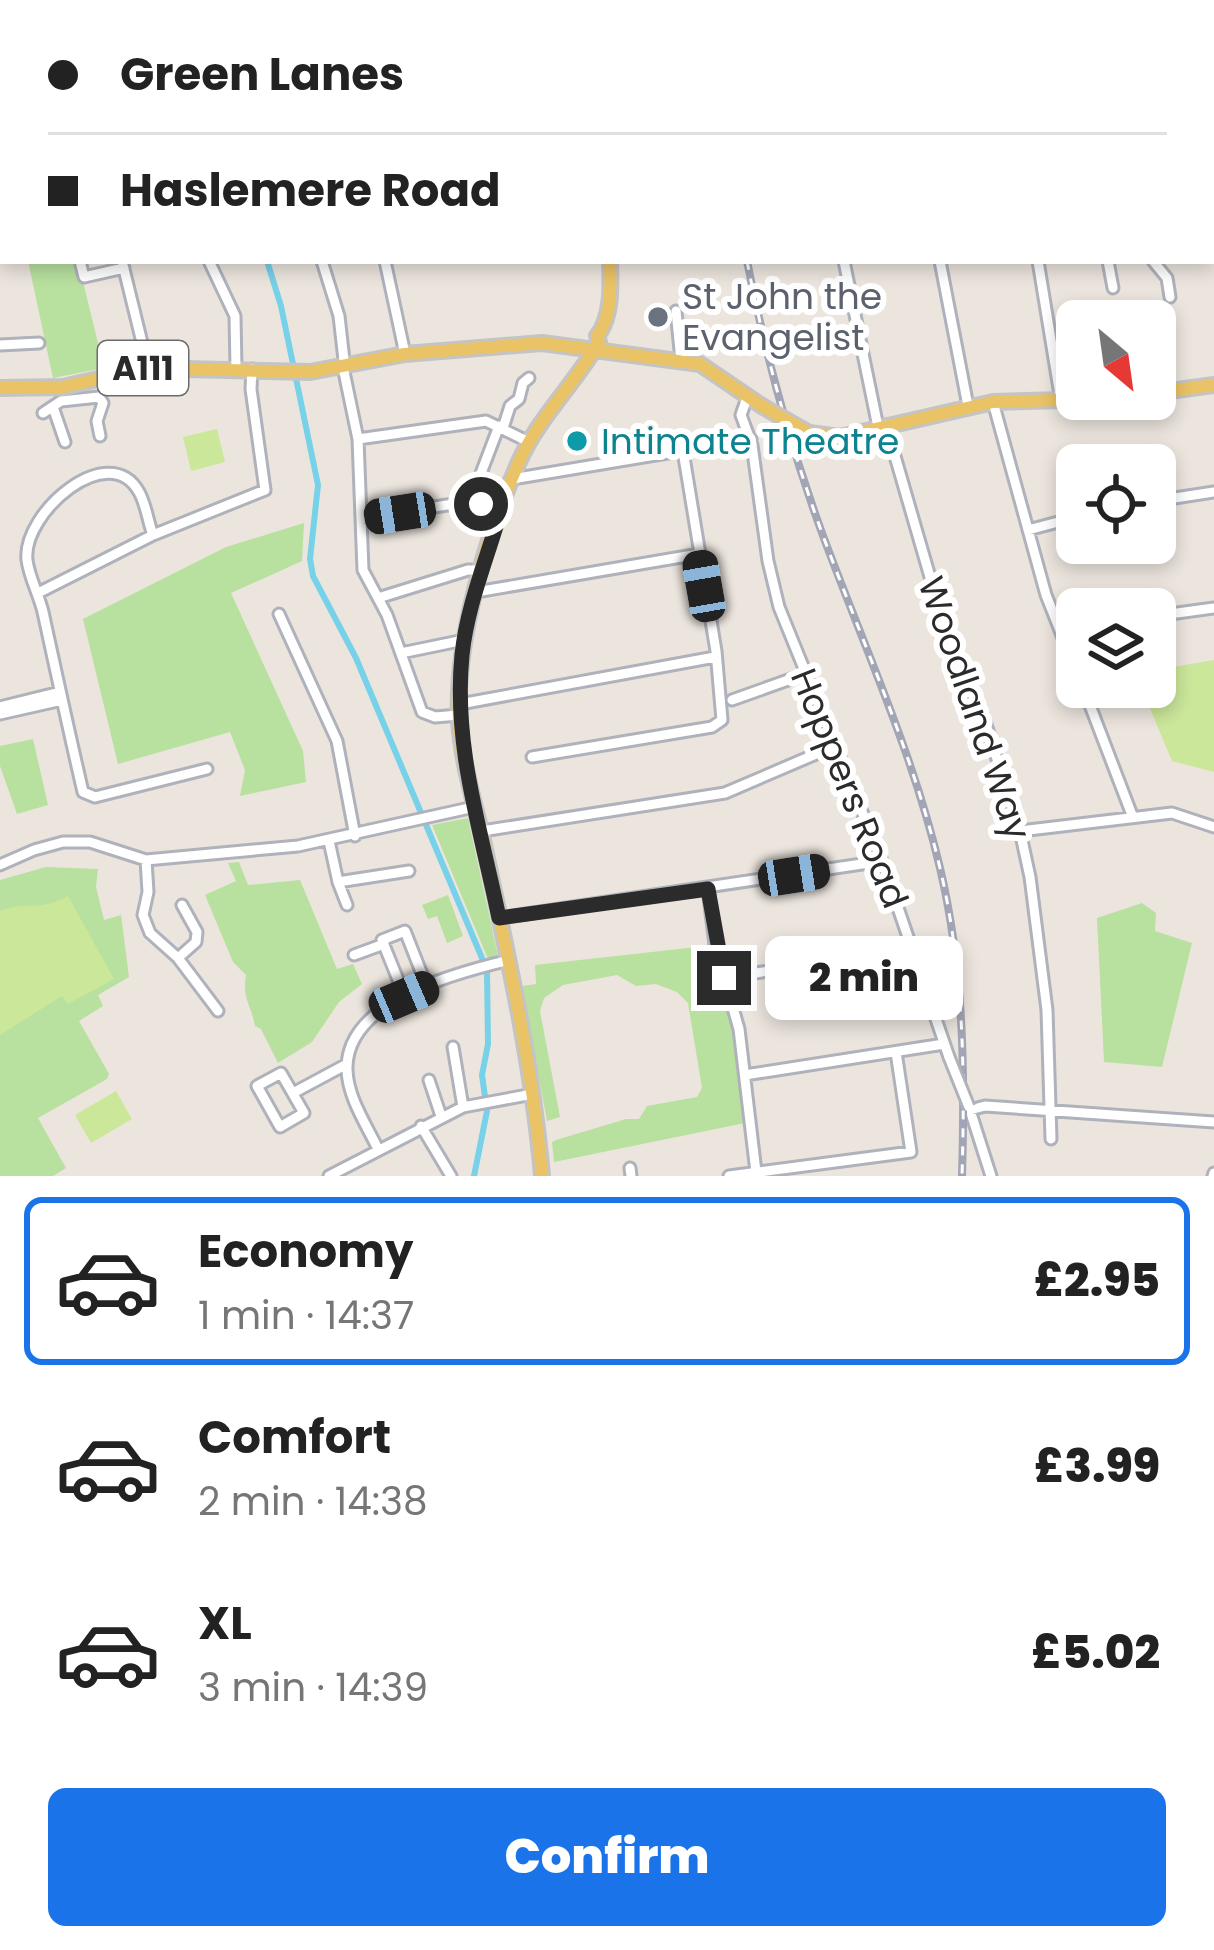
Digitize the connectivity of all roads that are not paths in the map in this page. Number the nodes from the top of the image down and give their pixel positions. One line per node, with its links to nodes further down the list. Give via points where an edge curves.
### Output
1 (81, 264): 2 (street, via 84,277)
2 (123, 264): 21 (street)
3 (210, 264): 22 (street, via 235,316)
4 (326, 264): 20 (street)
5 (386, 264): 18 (street)
6 (610, 264): 15 (main road)
7 (845, 264): 34 (street, Woodland Way)
8 (941, 264): 33 (street)
9 (1038, 264): 24 (street)
10 (1109, 264): 12 (street)
11 (1155, 264): 13 (street)
12 (1113, 288)
13 (1170, 297)
14 (676, 311): 19 (street)
15 (599, 340): 18 (main road, A111); 19 (main road, A111); 40 (main road)
16 (39, 344): 17 (street)
17 (0, 346)
18 (405, 353): 20 (main road, A111)
19 (681, 360): 30 (main road, A111)
20 (344, 363): 23 (main road, A111, via 310,373); 37 (street)
21 (148, 368): 22 (main road, A111); 29 (main road, A111)
22 (236, 368): 23 (main road, A111)
23 (252, 369): 50 (street, via 265,490)
24 (1056, 371)
25 (529, 378): 35 (street)
26 (1214, 385): 28 (main road)
27 (0, 388): 29 (main road, A111)
28 (1176, 390)
29 (70, 393): 36 (street, via 99,397); 39 (street, via 48,410)
30 (748, 395): 34 (main road, A111, bridge, via 809,433); 38 (street, Hoppers Road, via 741,415)
31 (1056, 401): 32 (main road, A111)
32 (993, 402): 33 (main road, A111); 49 (street)
33 (968, 406): 34 (main road, A111)
34 (882, 426): 76 (street, Woodland Way, via 950,646 989,730)
35 (501, 427): 37 (street, via 486,421); 40 (street); 45 (street)
36 (100, 436)
37 (358, 439): 47 (street)
38 (751, 440): 41 (street); 63 (street, Hoppers Road, via 773,587)
39 (65, 442)
40 (529, 442): 42 (main road)
41 (686, 450): 42 (street); 51 (street)
42 (512, 479): 46 (main road)
43 (1214, 492): 44 (street)
44 (1176, 498)
45 (470, 502): 46 (street); 47 (street)
46 (500, 513): 52 (main road)
47 (362, 520): 55 (street, via 363,570)
48 (1056, 523): 49 (street)
49 (1028, 530): 59 (street)
50 (153, 536): 54 (street); 54 (street, via 129,481 106,475 76,483 50,504 28,544)
51 (699, 554): 53 (street); 62 (street)
52 (482, 571): 53 (main road); 55 (street)
53 (476, 592): 60 (main road)
54 (38, 593): 64 (street)
55 (378, 598): 61 (street)
56 (1214, 608): 57 (street)
57 (1176, 613)
58 (279, 614): 77 (street, via 337,742)
59 (1056, 618)
60 (464, 640): 61 (street); 67 (main road)
61 (401, 653): 67 (street, via 424,715)
62 (715, 657): 67 (street); 70 (street, via 724,716 713,727)
63 (805, 674): 65 (street); 69 (street, Hoppers Road)
64 (61, 696): 68 (street); 71 (street, via 88,797)
65 (732, 700)
66 (1091, 708): 73 (street)
67 (459, 710): 72 (main road)
68 (0, 711)
69 (837, 745): 75 (street, via 725,793); 80 (street, Hoppers Road)
70 (532, 757)
71 (208, 769)
72 (474, 807): 75 (main road); 77 (street)
73 (1132, 815): 74 (street, via 1172,813); 76 (street)
74 (1214, 827)
75 (482, 831): 87 (main road)
76 (1020, 831): 107 (street, Woodland Way, via 1047,1010)
77 (356, 836): 78 (street)
78 (329, 842): 79 (street); 83 (street)
79 (146, 860): 81 (street, via 75,841); 91 (street, via 142,915)
80 (882, 862): 84 (street); 89 (street, Hoppers Road)
81 (0, 866)
82 (409, 871): 83 (street)
83 (338, 882): 86 (street)
84 (708, 889): 87 (street); 93 (street)
85 (182, 905): 91 (street, via 196,942)
86 (347, 905)
87 (499, 918): 92 (main road)
88 (384, 944): 90 (street); 94 (street, via 405,931); 95 (street)
89 (914, 948): 93 (street); 97 (street, Hoppers Road)
90 (354, 955)
91 (178, 958): 96 (street)
92 (509, 960): 94 (street); 105 (main road)
93 (724, 978): 101 (street)
94 (427, 987): 95 (street)
95 (404, 997): 100 (street, via 355,1033)
96 (218, 1011)
97 (944, 1044): 99 (street); 106 (street, Hoppers Road, bridge)
98 (453, 1047): 104 (street)
99 (896, 1052): 101 (street); 113 (street, via 911,1152)
100 (347, 1064): 103 (street); 112 (street, via 352,1097)
101 (745, 1075): 113 (street)
102 (429, 1080): 108 (street)
103 (293, 1093): 103 (street, via 304,1114 280,1127 257,1086 281,1073)
104 (463, 1107): 105 (street, via 510,1097); 108 (street)
105 (534, 1108): 116 (main road)
106 (969, 1108): 107 (street); 118 (street, Hoppers Road)
107 (1052, 1110): 109 (street); 111 (street, Woodland Way)
108 (442, 1116): 110 (street)
109 (1214, 1122)
110 (422, 1126): 112 (street); 115 (street)
111 (1052, 1139)
112 (378, 1149): 114 (street)
113 (756, 1172): 117 (street)
114 (329, 1176)
115 (451, 1176)
116 (542, 1176)
117 (729, 1176)
118 (991, 1176)

